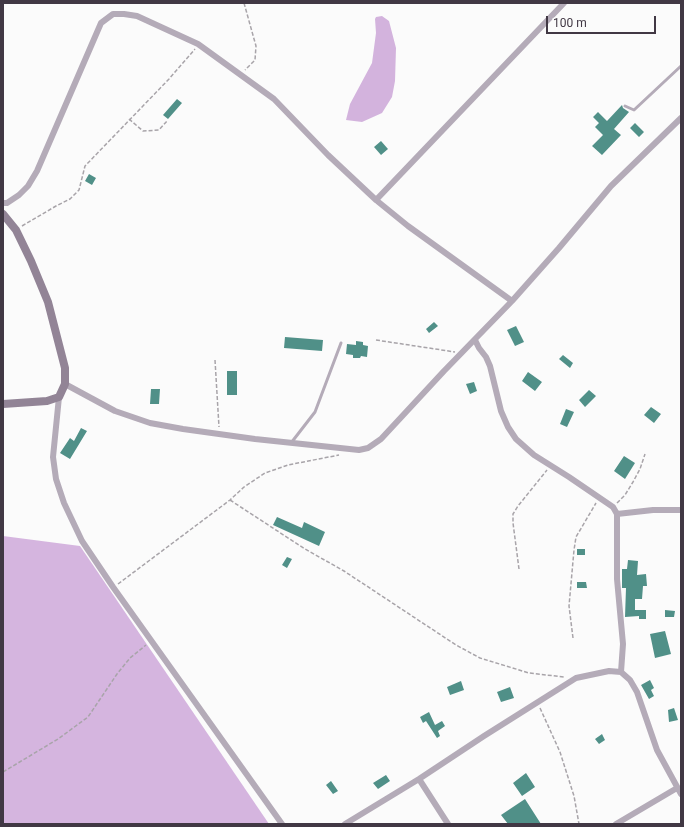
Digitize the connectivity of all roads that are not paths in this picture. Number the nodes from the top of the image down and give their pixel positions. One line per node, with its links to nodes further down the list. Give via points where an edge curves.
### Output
1 (564, 3): 5 (street)
2 (681, 66): 3 (lane, via 634,110)
3 (625, 106)
4 (681, 118): 8 (street, via 611,186)
5 (376, 200): 6 (street, via 274,99 198,44 137,16 113,14 101,23 34,176 19,195); 8 (street, via 414,231)
6 (3, 203)
7 (3, 214): 11 (street, via 16,230 48,302 65,368)
8 (512, 301): 9 (street)
9 (475, 340): 14 (street, via 381,439 368,448 359,450); 16 (street, via 490,366 501,411 516,439 534,455 613,507)
10 (341, 343): 14 (lane, via 315,412)
11 (65, 384): 12 (street); 14 (street, via 115,412 150,423 220,435)
12 (60, 397): 13 (street, via 47,401); 21 (street, via 53,457 56,479 82,541)
13 (3, 404)
14 (292, 443)
15 (681, 510): 16 (street)
16 (617, 514): 17 (street)
17 (621, 672): 18 (street, via 609,671 576,678); 19 (street, via 630,680 637,692 657,750)
18 (419, 779): 22 (street); 23 (street)
19 (677, 788): 20 (street); 24 (street)
20 (681, 794)
21 (282, 824)
22 (345, 824)
23 (448, 824)
24 (616, 824)

